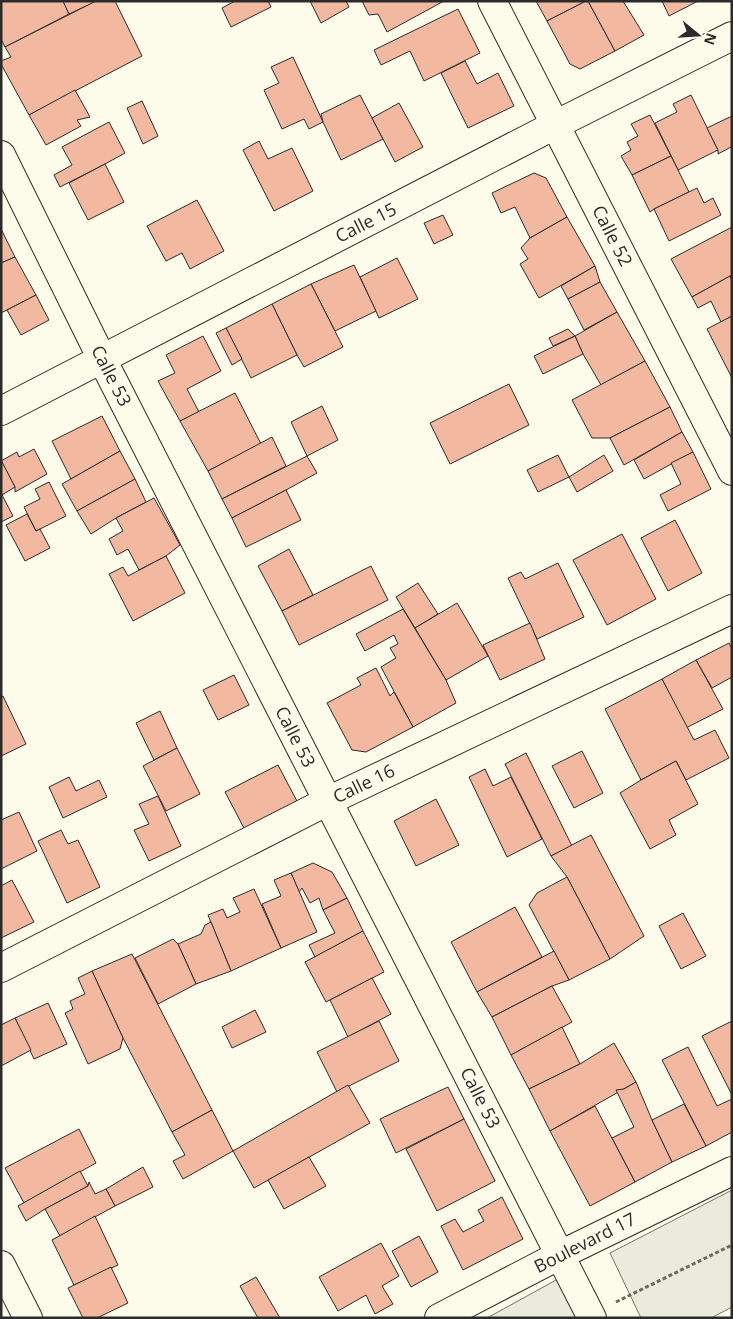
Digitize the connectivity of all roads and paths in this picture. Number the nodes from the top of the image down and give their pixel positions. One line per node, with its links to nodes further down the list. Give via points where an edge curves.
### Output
1 (492, 1): 3 (street, Calle 52)
2 (732, 36): 3 (street, Calle 15)
3 (555, 125): 5 (street, Calle 15); 7 (street, Calle 52)
4 (1, 155): 5 (street, Calle 53)
5 (102, 358): 6 (street, Calle 15); 9 (street, Calle 53)
6 (1, 410)
7 (732, 471)
8 (732, 609): 9 (street, Calle 16)
9 (328, 801): 10 (street, Calle 16); 13 (street, Calle 53)
10 (1, 968)
11 (732, 1171): 13 (street, Boulevard 17)
12 (732, 1245): 15 (path)
13 (560, 1255): 15 (street, Calle 53); 17 (street, Boulevard 17)
14 (1, 1265): 16 (street)
15 (591, 1316)
16 (28, 1318)
17 (439, 1318)

